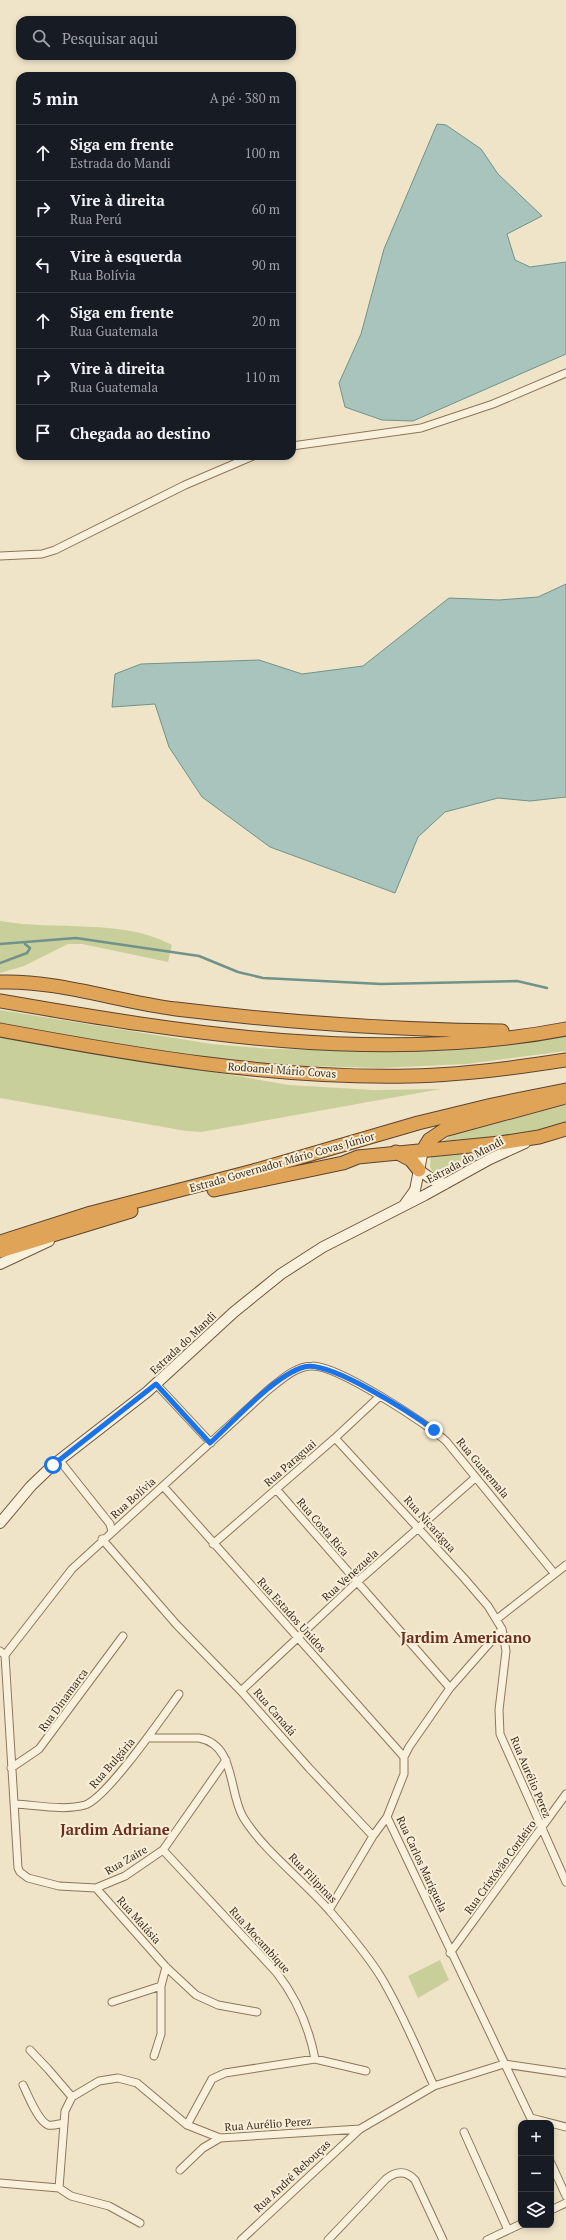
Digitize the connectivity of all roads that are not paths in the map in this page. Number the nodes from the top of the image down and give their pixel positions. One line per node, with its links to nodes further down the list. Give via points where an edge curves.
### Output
1 (566, 373): 2 (street, via 492,404 421,428)
2 (296, 445)
3 (243, 460): 4 (street, via 185,485 55,550 42,554)
4 (0, 556)
5 (0, 982): 9 (highway, via 28,983 176,1009 302,1022 436,1030)
6 (0, 1001): 9 (highway, via 156,1026 279,1040 438,1043)
7 (566, 1029): 9 (highway)
8 (0, 1030): 10 (highway, Rodoanel Mário Covas, via 176,1061 301,1073 412,1076 530,1066)
9 (552, 1032)
10 (566, 1060)
11 (566, 1090): 21 (highway, Estrada Governador Mário Covas Júnior, via 418,1123 253,1171 91,1213)
12 (566, 1097): 15 (highway, via 444,1130 432,1137)
13 (566, 1129): 14 (highway, Estrada Governador Mário Covas Júnior)
14 (539, 1137): 15 (highway, Estrada Governador Mário Covas Júnior); 18 (main road, Estrada do Mandi, via 490,1159)
15 (423, 1150): 16 (highway, Estrada Governador Mário Covas Júnior); 17 (main road, Estrada do Mandi)
16 (396, 1152): 17 (highway, via 411,1160); 20 (highway, Estrada Governador Mário Covas Júnior, via 358,1157 343,1163 167,1201)
17 (419, 1170): 18 (main road, via 433,1180); 19 (main road, Estrada do Mandi, via 415,1190)
18 (445, 1184): 19 (main road, Estrada do Mandi)
19 (402, 1207): 25 (main road, Estrada do Mandi, via 323,1247 281,1274 234,1312)
20 (96, 1222): 22 (highway, Estrada Governador Mário Covas Júnior); 23 (main road)
21 (0, 1242)
22 (0, 1251)
23 (0, 1264)
24 (291, 1372): 26 (street, Rua Guatemala, via 304,1367 319,1366 330,1369); 28 (street, Rua Bolívia)
25 (156, 1384): 28 (street); 29 (main road, Estrada do Mandi)
26 (380, 1396): 27 (street, Rua Paraguai); 30 (street, Rua Guatemala, via 434,1430)
27 (335, 1438): 32 (street, Rua Paraguai); 34 (street, Rua Nicarágua)
28 (210, 1443): 31 (street, Rua Bolívia)
29 (60, 1461): 33 (main road, Estrada do Mandi, via 31,1486); 35 (street, via 110,1524)
30 (475, 1478): 34 (street, Rua Venezuela); 39 (street, Rua Guatemala)
31 (163, 1486): 35 (street, Rua Bolívia); 37 (street, Rua Estados Unidos)
32 (276, 1489): 37 (street, Rua Paraguai); 40 (street, Rua Costa Rica)
33 (0, 1523)
34 (419, 1528): 40 (street, Rua Venezuela); 41 (street, Rua Nicarágua)
35 (112, 1532): 36 (street, Rua Bolívia)
36 (102, 1539): 45 (street, Rua Bolívia, via 72,1569); 47 (street, Rua Canadá, via 176,1624)
37 (213, 1544): 44 (street, Rua Estados Unidos)
38 (566, 1565): 39 (street)
39 (554, 1573): 41 (street)
40 (357, 1582): 44 (street, Rua Venezuela); 46 (street, Rua Costa Rica)
41 (497, 1619): 42 (street, Rua Nicarágua)
42 (502, 1629): 46 (street, Rua Carlos Mariguela); 56 (street, Rua Aurélio Perez, via 506,1651 500,1734)
43 (123, 1636): 52 (street, Rua Dinamarca, via 39,1749)
44 (297, 1638): 47 (street, Rua Venezuela); 50 (street, Rua Estados Unidos)
45 (2, 1653): 52 (street)
46 (450, 1688): 50 (street, Rua Carlos Mariguela)
47 (241, 1691): 57 (street, Rua Canadá)
48 (179, 1694): 49 (street, Rua Bulgária)
49 (148, 1738): 51 (street, Rua Filipinas, via 206,1739 218,1746); 54 (street, Rua Bulgária, via 92,1802 74,1807)
50 (404, 1757): 55 (street, Rua Carlos Mariguela, via 404,1774)
51 (226, 1760): 58 (street, Rua Zaire); 61 (street, Rua Filipinas, via 246,1822)
52 (11, 1768): 54 (street)
53 (566, 1794): 56 (street, Rua Cristóvão Cordeiro)
54 (15, 1804): 60 (street, Rua Zaire, via 18,1868 23,1875 59,1886)
55 (387, 1817): 57 (street); 62 (street, Rua Carlos Mariguela)
56 (541, 1829): 59 (street, Rua Aurélio Perez); 62 (street, Rua Cristóvão Cordeiro)
57 (373, 1836): 61 (street)
58 (163, 1850): 60 (street, Rua Zaire, via 125,1876); 69 (street, Rua Mocambique, via 290,1990 307,2028)
59 (566, 1882)
60 (96, 1888): 63 (street, Rua Malásia)
61 (329, 1910): 74 (street, Rua Filipinas, via 381,1976)
62 (450, 1953): 70 (street, Rua Carlos Mariguela)
63 (166, 1967): 64 (street); 66 (street, Rua Malásia, via 196,1995 210,2003)
64 (161, 1986): 65 (street); 68 (street, via 161,2034)
65 (112, 2002)
66 (257, 2012)
67 (30, 2050): 75 (street)
68 (154, 2056)
69 (315, 2059): 71 (street); 78 (street, via 244,2069 216,2076)
70 (504, 2064): 72 (street, Rua Aurélio Perez); 74 (street, Rua Aurélio Perez); 76 (street, Rua Carlos Mariguela)
71 (366, 2070)
72 (566, 2073)
73 (23, 2085): 77 (street, via 33,2106 45,2122 52,2125)
74 (434, 2086): 81 (street, Rua Aurélio Perez)
75 (72, 2098): 77 (street, via 65,2111); 78 (street, Rua Aurélio Perez, via 99,2081 118,2078 129,2080 137,2083)
76 (532, 2120)
77 (64, 2123): 87 (street)
78 (187, 2125): 83 (street, Rua Aurélio Perez)
79 (554, 2125): 80 (street)
80 (566, 2127)
81 (360, 2128): 83 (street, Rua Aurélio Perez); 94 (street, Rua André Rebouças)
82 (464, 2132): 93 (street)
83 (220, 2138): 85 (street, via 203,2148)
84 (554, 2169): 88 (street)
85 (180, 2170)
86 (0, 2183): 87 (street)
87 (58, 2188): 91 (street, via 71,2196 109,2206)
88 (566, 2196)
89 (566, 2203): 90 (street)
90 (554, 2209)
91 (140, 2223)
92 (518, 2225): 93 (street)
93 (508, 2230): 97 (street)
94 (241, 2240)
95 (328, 2240): 96 (street, via 386,2180 400,2172 410,2175 415,2180)
96 (443, 2240)
97 (488, 2240)

